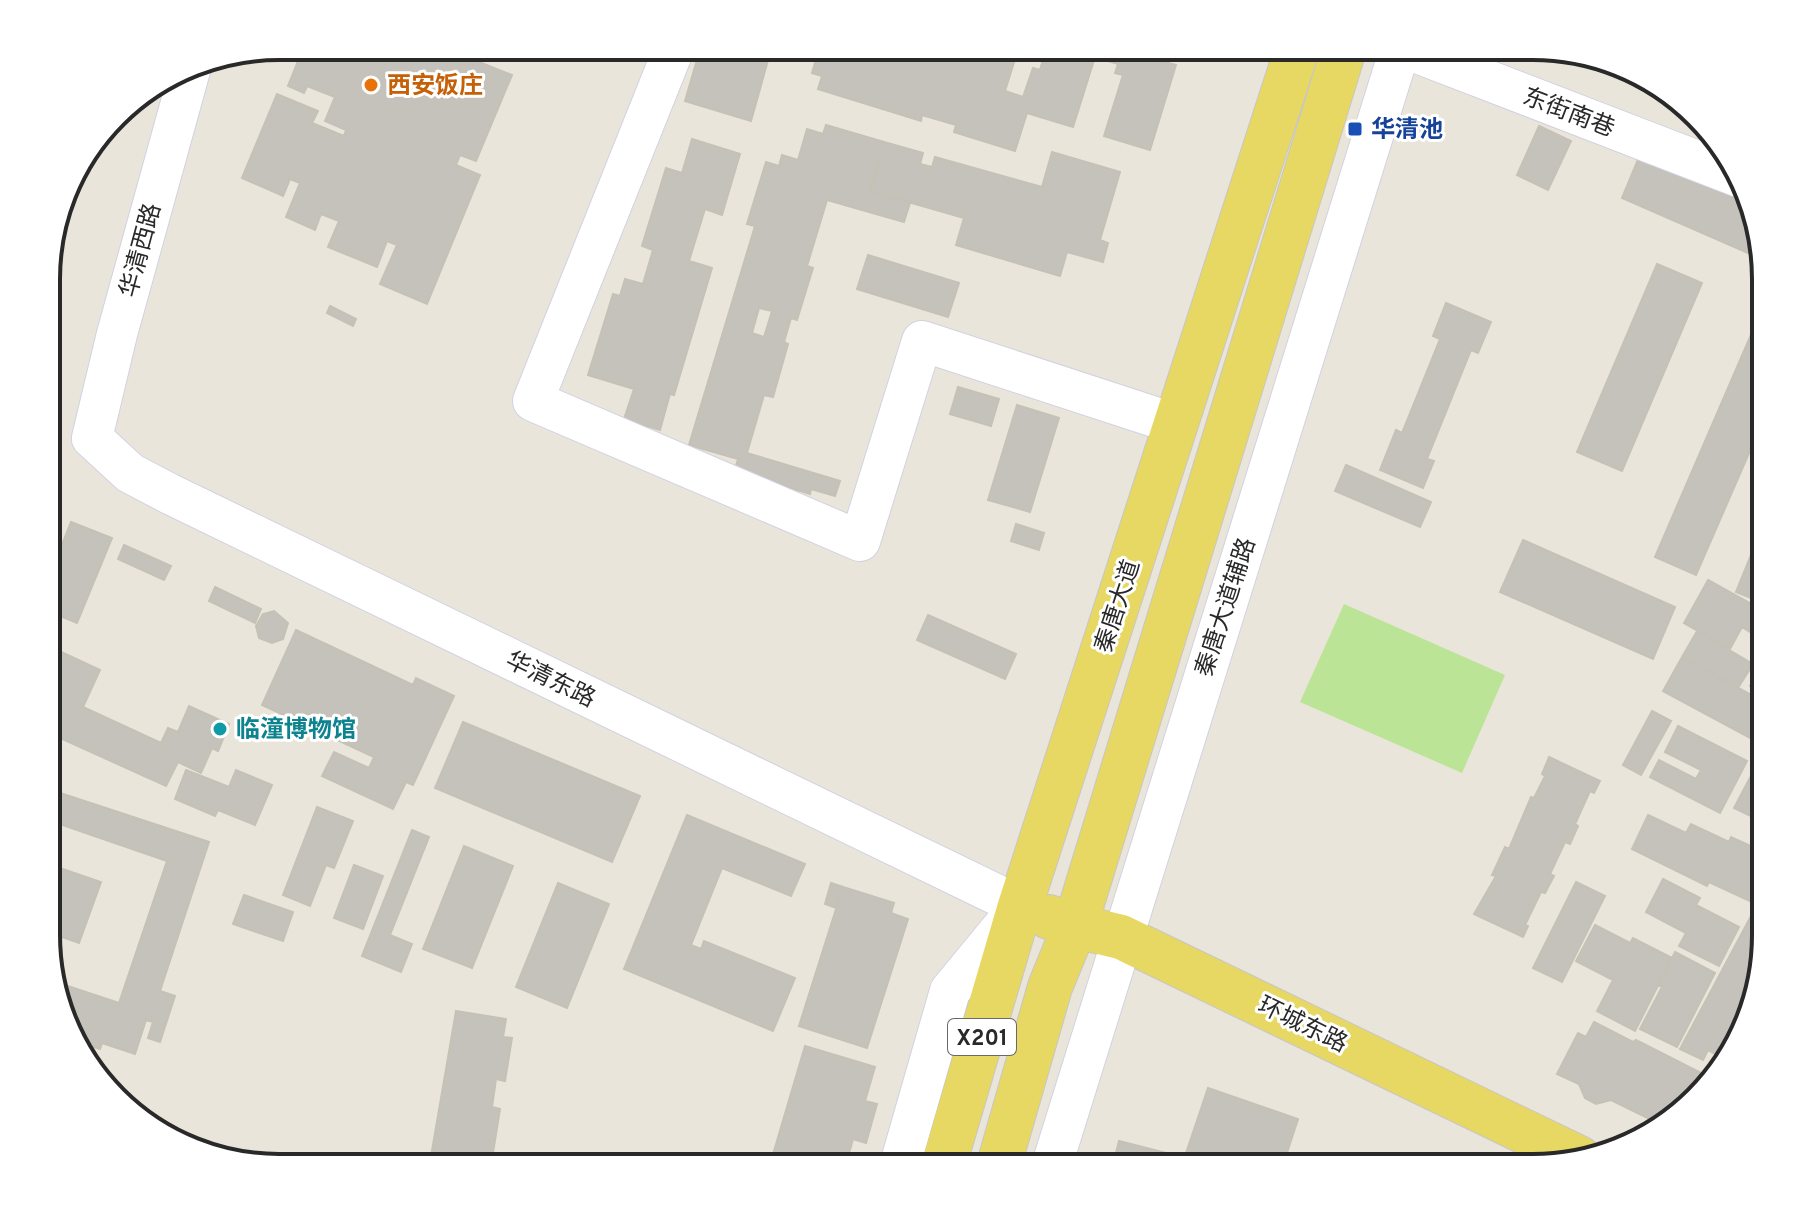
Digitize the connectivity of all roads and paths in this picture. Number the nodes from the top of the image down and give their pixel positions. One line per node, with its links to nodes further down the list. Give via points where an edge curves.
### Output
1 (669, 60): 8 (street, via 533,401 860,541 922,341)
2 (1293, 60): 8 (main road, 秦唐大道)
3 (1341, 60): 11 (main road)
4 (1396, 60): 12 (street, 秦唐大道辅路)
5 (1436, 60): 7 (street, 东街南巷)
6 (187, 81): 9 (street, 华清西路)
7 (1724, 171)
8 (1176, 424): 10 (main road, 秦唐大道)
9 (92, 438): 10 (street, 华清东路, via 130,473 170,494)
10 (1020, 906): 11 (main road, 环城东路); 14 (street, via 950,991); 15 (main road, 秦唐大道 / X201)
11 (1075, 926): 12 (main road, 环城东路); 16 (main road, X201, via 1050,987)
12 (1121, 937): 13 (main road, 环城东路); 17 (street, 秦唐大道辅路)
13 (1565, 1151)
14 (903, 1154)
15 (947, 1154)
16 (1002, 1154)
17 (1055, 1154)

